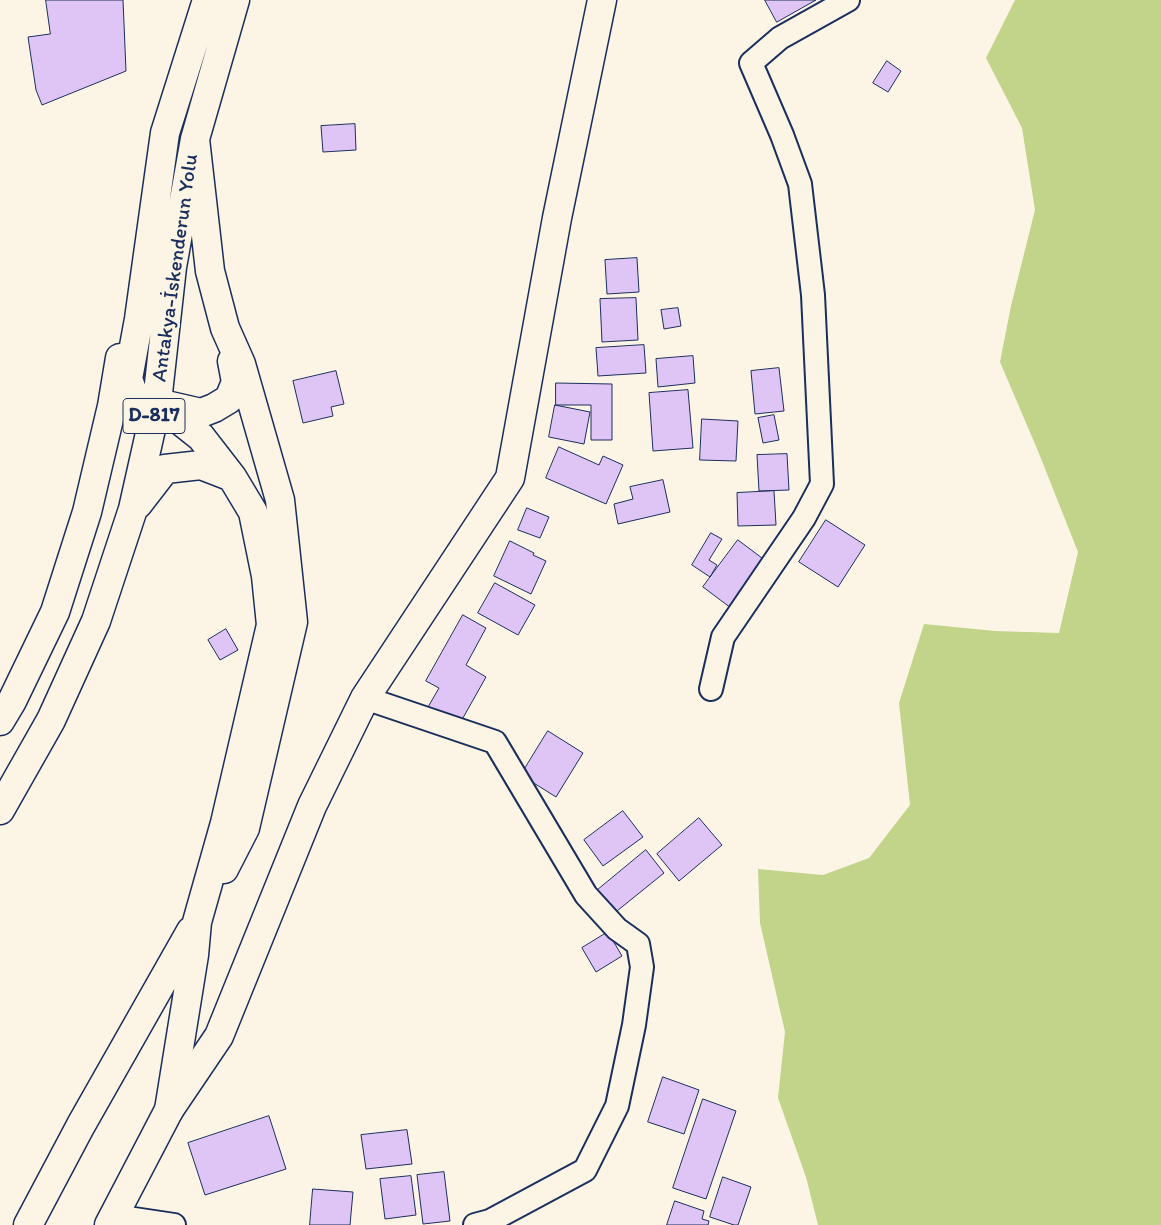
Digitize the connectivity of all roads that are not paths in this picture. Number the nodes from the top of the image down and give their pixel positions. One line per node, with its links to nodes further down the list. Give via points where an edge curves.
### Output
1 (192, 0): 13 (main road, Antakya-İskenderun Yolu / D-817, via 153,130 112,406 87,512 55,612)
2 (207, 0): 8 (main road, via 165,133 128,379 135,398)
3 (235, 0): 6 (main road, Antakya-İskenderun Yolu / D-817)
4 (602, 0): 12 (main road, via 557,218 510,478)
5 (848, 0): 11 (street, via 780,38 751,64 800,184 813,295 822,484 804,518 723,637)
6 (195, 139): 7 (main road, via 210,272); 8 (main road, Antakya-İskenderun Yolu / D-817, via 172,267)
7 (225, 328): 8 (main road, via 236,382 229,399 201,413); 15 (main road, via 241,364 280,500 293,622 245,828)
8 (157, 402): 9 (main road, via 201,437); 10 (main road, Antakya-İskenderun Yolu / D-817)
9 (232, 477): 10 (main road, via 201,465 165,469); 15 (main road, via 253,512 266,576 270,625 225,823)
10 (134, 509): 14 (main road, Antakya-İskenderun Yolu / D-817, via 96,620 51,720)
11 (711, 689)
12 (365, 698): 16 (main road, via 312,806 219,1036); 20 (street, via 495,742 586,896 617,929 638,944 642,967 617,1106 584,1170 490,1221)
13 (0, 721)
14 (0, 810)
15 (197, 922): 16 (main road); 18 (main road)
16 (169, 1110): 17 (main road)
17 (112, 1220): 19 (street)
18 (28, 1225)
19 (174, 1225)
20 (475, 1225)

